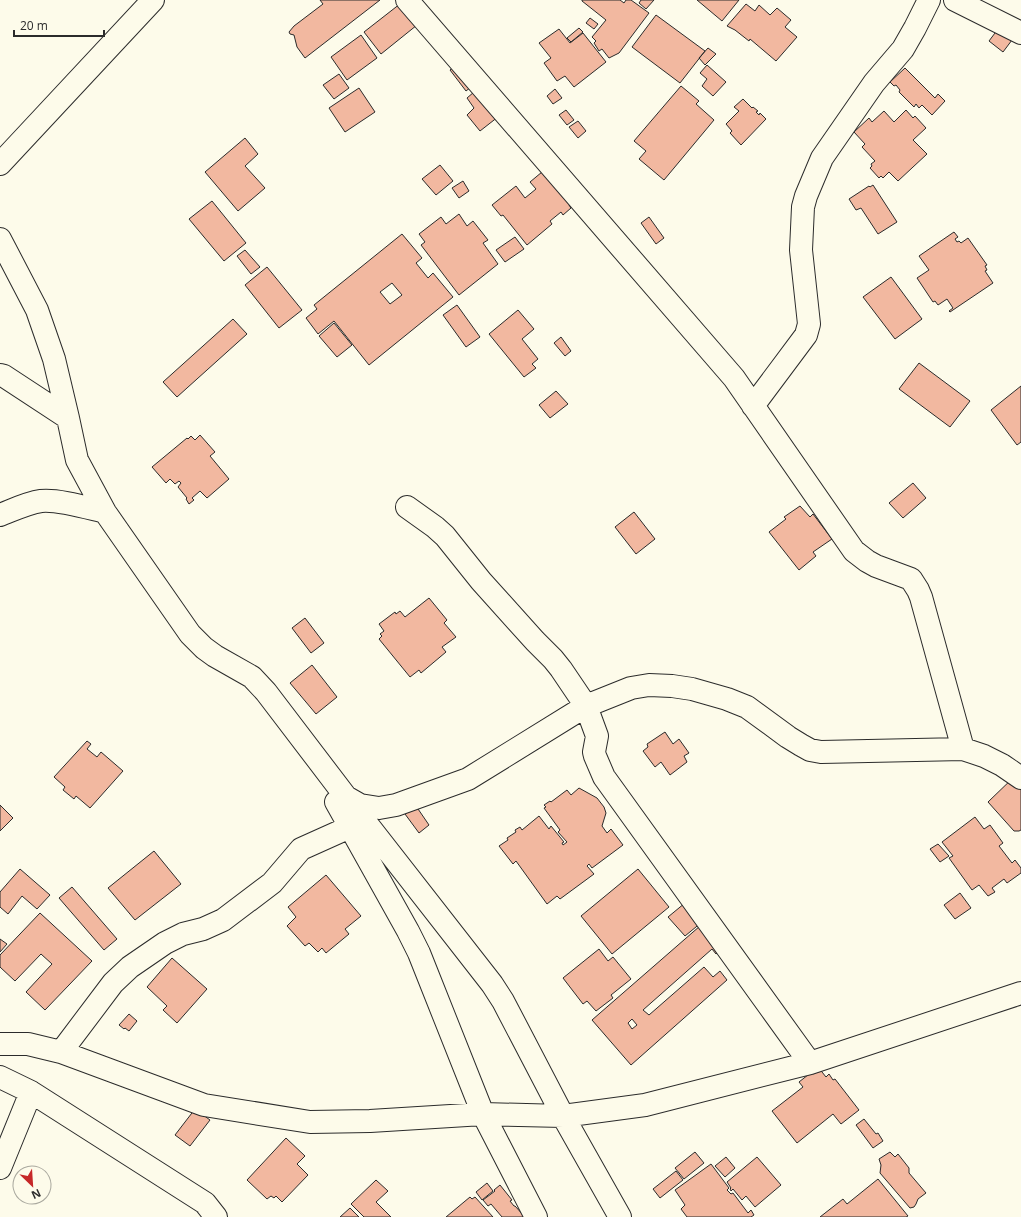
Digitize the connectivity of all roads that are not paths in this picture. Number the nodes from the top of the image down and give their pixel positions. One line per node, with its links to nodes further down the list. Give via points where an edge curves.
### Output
1 (153, 0): 6 (street)
2 (407, 0): 9 (street, via 734,378)
3 (929, 0): 9 (street, via 903,50 874,83 819,164 803,207 801,250 809,324 806,335)
4 (954, 0): 5 (street)
5 (1021, 33)
6 (0, 164)
7 (0, 239): 10 (street, via 37,310 54,359)
8 (0, 375): 10 (street)
9 (753, 406): 16 (street, via 854,552 876,566 911,579 918,590)
10 (68, 418): 12 (street, via 77,460)
11 (407, 507): 14 (street, via 445,536 553,659)
12 (105, 512): 13 (street, via 53,501 41,501); 15 (street, via 190,634 215,656 252,677)
13 (0, 515)
14 (586, 706): 16 (street, via 631,688 649,685 672,686 699,691 747,707 810,750); 18 (street, via 468,779 396,805 379,808 360,805); 23 (street, via 597,736 595,756 604,777)
15 (299, 735): 18 (street); 19 (street)
16 (963, 750): 17 (street, via 984,756)
17 (1021, 778)
18 (346, 797): 27 (street, via 492,984)
19 (350, 827): 22 (street, via 301,849 272,883 219,922 171,940 130,967 113,983); 26 (street, via 422,960)
20 (1021, 993): 23 (street)
21 (0, 1044): 22 (street, via 28,1044)
22 (61, 1052): 26 (street, via 204,1105 310,1122)
23 (810, 1063): 27 (street, via 645,1105)
24 (0, 1077): 25 (street)
25 (31, 1092): 28 (street); 29 (street, via 205,1203)
26 (483, 1114): 27 (street); 30 (street)
27 (564, 1116): 31 (street)
28 (0, 1168)
29 (216, 1217)
30 (536, 1217)
31 (620, 1217)

